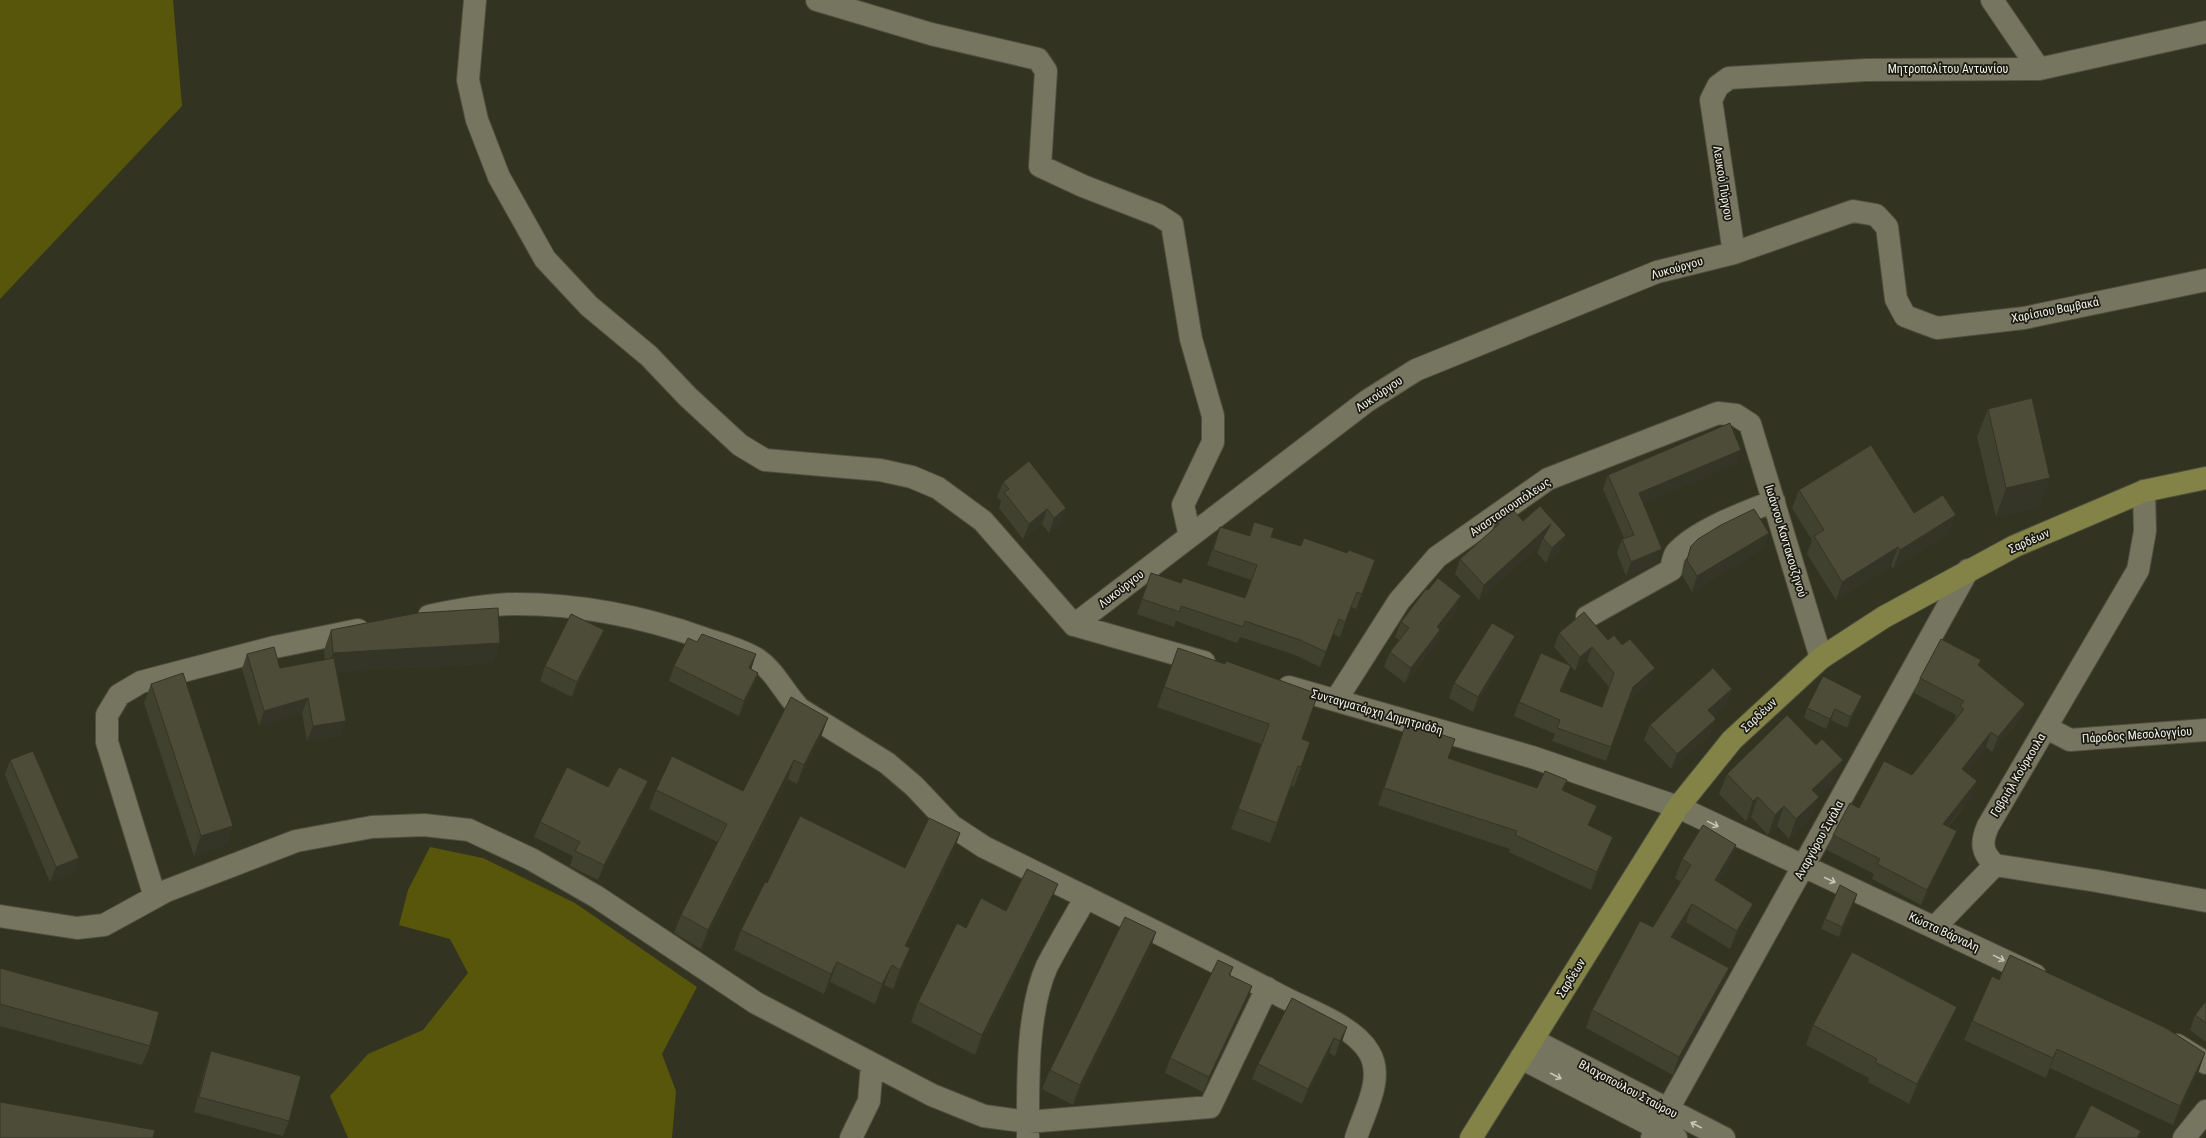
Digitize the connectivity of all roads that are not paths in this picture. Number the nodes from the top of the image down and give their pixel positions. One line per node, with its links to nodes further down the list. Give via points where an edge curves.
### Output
1 (475, 0): 18 (street, via 468,80 477,120 499,177 545,259 589,306 649,356 688,397 740,445 765,460 880,470 912,477 938,488 983,521)
2 (817, 0): 14 (street, via 931,34 1038,59 1046,71 1040,166 1158,215 1172,224 1191,339 1213,416 1213,442 1184,505)
3 (1992, 0): 5 (street)
4 (2206, 32): 5 (street, Μητροπολίτου Αντωνίου)
5 (2039, 69): 6 (street, Μητροπολίτου Αντωνίου, via 1866,70 1743,76 1729,78 1718,86 1711,100)
6 (1711, 113): 7 (street, Λευκού Πύργου)
7 (1734, 253): 9 (street, Λυκούργου, via 1853,211 1876,215 1887,227 1896,299); 14 (street, Λυκούργου, via 1657,272 1416,370 1367,400)
8 (2206, 280): 9 (street, Χαρίσιου Βαμβακά, via 2024,318 1937,328)
9 (1905, 316)
10 (1750, 424): 13 (street, Ιωάννου Καντακουζηνού); 23 (street, Αναστασιουπόλεως, via 1736,415 1718,413 1548,479 1437,557 1399,601)
11 (2206, 478): 12 (main road, Σαρδέων)
12 (2144, 491): 15 (main road, Σαρδέων, via 2015,546); 24 (street, Γαβριήλ Κούρκουλα, via 2145,531 2138,570)
13 (1774, 501): 16 (street, via 1740,514 1692,540 1675,554 1671,570); 20 (street, Ιωάννου Καντακουζηνού)
14 (1190, 536): 18 (street, Λυκούργου)
15 (1968, 570): 20 (main road, Σαρδέων, via 1884,617); 28 (street, Αναργύρου Σιγάλα)
16 (1587, 617)
17 (407, 620): 30 (street, via 454,611 516,604 603,611 674,628 735,649 756,658 769,668 789,698 800,708 887,763 914,786 952,826 984,847)
18 (1074, 625): 21 (street)
19 (376, 626): 29 (street, via 275,647 149,680 119,695 107,715 107,742)
20 (1821, 658): 26 (main road, Σαρδέων, via 1732,740)
21 (1220, 667)
22 (1267, 680): 23 (street, Συνταγματάρχη Δημητριάδη)
23 (1336, 700): 26 (street, Συνταγματάρχη Δημητριάδη, via 1532,757)
24 (2047, 728): 25 (street, Πάροδος Μεσολογγίου, via 2070,740); 27 (street, Γαβριήλ Κούρκουλα, via 1983,838 1983,850)
25 (2206, 730)
26 (1678, 806): 28 (street, Κώστα Βάρναλη, one-way to 28); 37 (main road, Σαρδέων)
27 (1995, 865): 31 (street, via 2097,880); 33 (street)
28 (1804, 867): 33 (street, Κώστα Βάρναλη, one-way to 33); 41 (street, Αναργύρου Σιγάλα)
29 (155, 897): 32 (street, via 104,925 84,928); 39 (street, via 296,841 372,827 424,825 469,830 531,859 584,889 756,1003)
30 (1086, 897): 35 (street); 43 (street, via 1047,968 1035,1009 1028,1062)
31 (2206, 901)
32 (0, 916)
33 (1935, 927): 34 (street, Κώστα Βάρναλη, one-way to 34)
34 (2050, 982)
35 (1267, 988): 43 (street, via 1210,1106); 46 (street, via 1341,1027 1369,1052 1376,1079)
36 (2158, 1034): 40 (street)
37 (1533, 1040): 38 (main road, Σαρδέων); 41 (street, Βλαχοπούλου Σταύρου)
38 (1521, 1058): 44 (street, Βλαχοπούλου Σταύρου, one-way to 44); 47 (main road, Σαρδέων)
39 (872, 1064): 43 (street, via 932,1095); 45 (street, via 870,1101)
40 (2206, 1064)
41 (1668, 1110): 44 (street, Αναργύρου Σιγάλα); 48 (street, Βλαχοπούλου Σταύρου, one-way to 41)
42 (2206, 1111): 49 (street)
43 (1028, 1130)
44 (1662, 1135)
45 (851, 1138)
46 (1356, 1138)
47 (1472, 1138)
48 (1724, 1138)
49 (2184, 1138)

